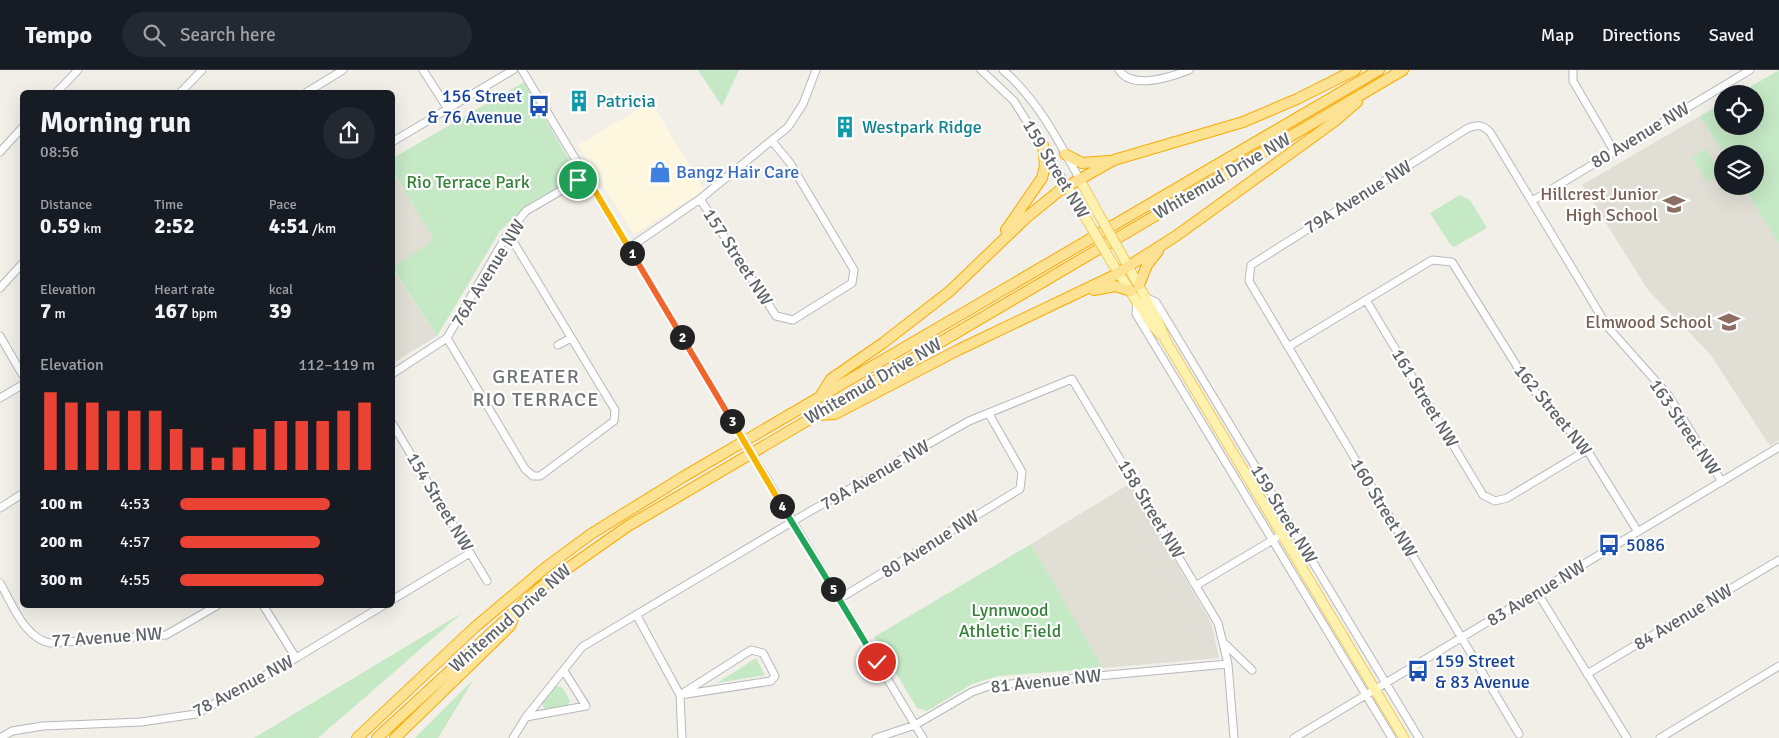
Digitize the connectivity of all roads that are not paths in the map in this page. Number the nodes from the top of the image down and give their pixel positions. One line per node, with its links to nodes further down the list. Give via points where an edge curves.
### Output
1 (78, 70): 18 (street)
2 (202, 70): 19 (street)
3 (343, 70): 20 (street)
4 (423, 70): 21 (street)
5 (513, 70): 21 (street)
6 (522, 70): 31 (street)
7 (816, 70): 25 (street, via 803,104 788,127)
8 (981, 70): 26 (street, 159 Street NW, via 1014,101)
9 (1002, 70): 29 (street, 159 Street NW, via 1039,110)
10 (1189, 70): 16 (street, via 1145,82)
11 (1355, 70): 30 (highway, via 1243,122)
12 (1379, 70): 58 (highway, Whitemud Drive NW)
13 (1403, 70): 17 (highway, Whitemud Drive NW)
14 (1750, 70): 27 (street, 80 Avenue NW)
15 (1572, 71): 27 (street, via 1573,81)
16 (1120, 72)
17 (1375, 86): 37 (highway, via 1335,121); 61 (highway, Whitemud Drive NW)
18 (59, 90)
19 (183, 90)
20 (310, 90)
21 (448, 109): 24 (street)
22 (1480, 125): 35 (street, 163 Street NW, via 1490,132); 43 (street, 79A Avenue NW, via 1468,128 1251,265)
23 (20, 130): 28 (street)
24 (395, 140)
25 (772, 141): 34 (street); 34 (street, 157 Street NW, via 790,163 854,270 852,283 793,320 776,316)
26 (1043, 146): 33 (street, 159 Street NW); 42 (highway, via 1045,166 1037,188)
27 (1614, 151): 35 (street, 80 Avenue NW)
28 (0, 152)
29 (1065, 154): 30 (highway, via 1082,163); 32 (street, 159 Street NW)
30 (1114, 160): 32 (highway)
31 (586, 176): 36 (street, 76A Avenue NW, via 526,211); 38 (street)
32 (1079, 178): 33 (highway); 39 (main road, 159 Street NW, bridge)
33 (1067, 186): 41 (main road, 159 Street NW, bridge); 42 (highway, via 1027,217)
34 (700, 199): 38 (street)
35 (1532, 202): 65 (street, 163 Street NW, via 1607,326 1669,396)
36 (508, 233): 50 (street, 76A Avenue NW); 51 (street)
37 (1176, 236): 39 (highway); 45 (highway, via 1152,256)
38 (629, 248): 68 (street, bridge)
39 (1128, 265): 41 (highway); 45 (main road, 159 Street NW)
40 (20, 266): 44 (street)
41 (1118, 272): 45 (main road, 159 Street NW); 46 (highway)
42 (966, 276): 58 (highway, via 918,318 831,379)
43 (1249, 281): 53 (street, 160 Street NW)
44 (0, 288)
45 (1135, 288): 46 (highway, via 1115,286); 47 (main road, 159 Street NW)
46 (1083, 292): 61 (highway, via 835,414)
47 (1141, 299): 70 (main road, 159 Street NW, via 1151,324 1166,341); 71 (street, 159 Street NW, via 1136,314); 93 (street, 159 Street NW, via 1156,302)
48 (1366, 300): 53 (street); 64 (street, 162 Street NW, via 1432,260 1452,262 1528,384); 64 (street, 161 Street NW, via 1483,495 1495,501 1507,498)
49 (0, 336): 54 (street)
50 (447, 338): 51 (street, via 525,469 533,476 540,476 614,421 615,410); 55 (street, 76A Avenue NW)
51 (571, 338): 52 (street)
52 (558, 345)
53 (1288, 347): 85 (street, 160 Street NW)
54 (20, 371)
55 (395, 372)
56 (1072, 378): 60 (street, 79A Avenue NW); 76 (street, 158 Street NW)
57 (20, 386): 59 (street)
58 (819, 397): 100 (highway, Whitemud Drive NW, via 637,505 545,568 474,628)
59 (0, 398)
60 (989, 414): 68 (street, 79A Avenue NW, via 969,421); 79 (street, 80 Avenue NW, via 1022,472 1020,489)
61 (813, 416): 80 (highway, Whitemud Drive NW, via 628,526 571,563)
62 (395, 429): 72 (street, 154 Street NW)
63 (1779, 447): 65 (street, 83 Avenue NW)
64 (1587, 450): 69 (street, 162 Street NW)
65 (1722, 482): 69 (street, 83 Avenue NW)
66 (20, 495): 67 (street)
67 (0, 508)
68 (792, 522): 79 (street); 84 (street, 79A Avenue NW)
69 (1638, 532): 77 (street, 83 Avenue NW)
70 (1282, 534): 71 (street); 94 (main road, 159 Street NW)
71 (1272, 540): 76 (street); 94 (street, 159 Street NW)
72 (470, 553): 74 (street, 154 Street NW); 78 (street)
73 (1779, 560): 92 (street, 84 Avenue NW)
74 (487, 581)
75 (0, 583): 81 (street, 77 Avenue NW, via 25,626 38,639 50,642 166,635)
76 (1197, 585): 86 (street, 158 Street NW, via 1218,623)
77 (1537, 592): 85 (street, 83 Avenue NW); 92 (street)
78 (395, 598)
79 (840, 599): 97 (street)
80 (519, 606): 101 (highway, Whitemud Drive NW); 102 (highway, via 510,626)
81 (213, 608)
82 (265, 608): 87 (street)
83 (379, 608): 87 (street, 78 Avenue NW)
84 (637, 616): 91 (street, 79A Avenue NW, via 582,647); 95 (street)
85 (1461, 638): 93 (street, 83 Avenue NW); 98 (street, 160 Street NW)
86 (1223, 642): 88 (street, 158 Street NW); 90 (street, 158 Street NW)
87 (296, 658): 99 (street, 78 Avenue NW, via 196,714 141,722 43,726 12,731)
88 (1228, 664): 97 (street, 81 Avenue NW, via 989,686 972,692); 107 (street, 158 Street NW)
89 (1779, 666): 113 (street)
90 (1252, 670)
91 (564, 671): 96 (street, 79A Avenue NW); 96 (street, via 586,706)
92 (1587, 674): 112 (street)
93 (1386, 683): 94 (street, 83 Avenue NW); 111 (street, 159 Street NW)
94 (1371, 692): 108 (street, 83 Avenue NW); 109 (street, 159 Street NW); 110 (main road, 159 Street NW)
95 (680, 695): 95 (street, via 771,681 776,676 763,653 751,650); 104 (street)
96 (526, 717): 103 (street, 79A Avenue NW)
97 (915, 725): 105 (street, 81 Avenue NW); 106 (street)
98 (1519, 734)
99 (0, 738)
100 (358, 738)
101 (377, 738)
102 (395, 738)
103 (513, 738)
104 (682, 738)
105 (876, 738)
106 (923, 738)
107 (1234, 738)
108 (1294, 738)
109 (1392, 738)
110 (1404, 738)
111 (1419, 738)
112 (1627, 738)
113 (1660, 738)

